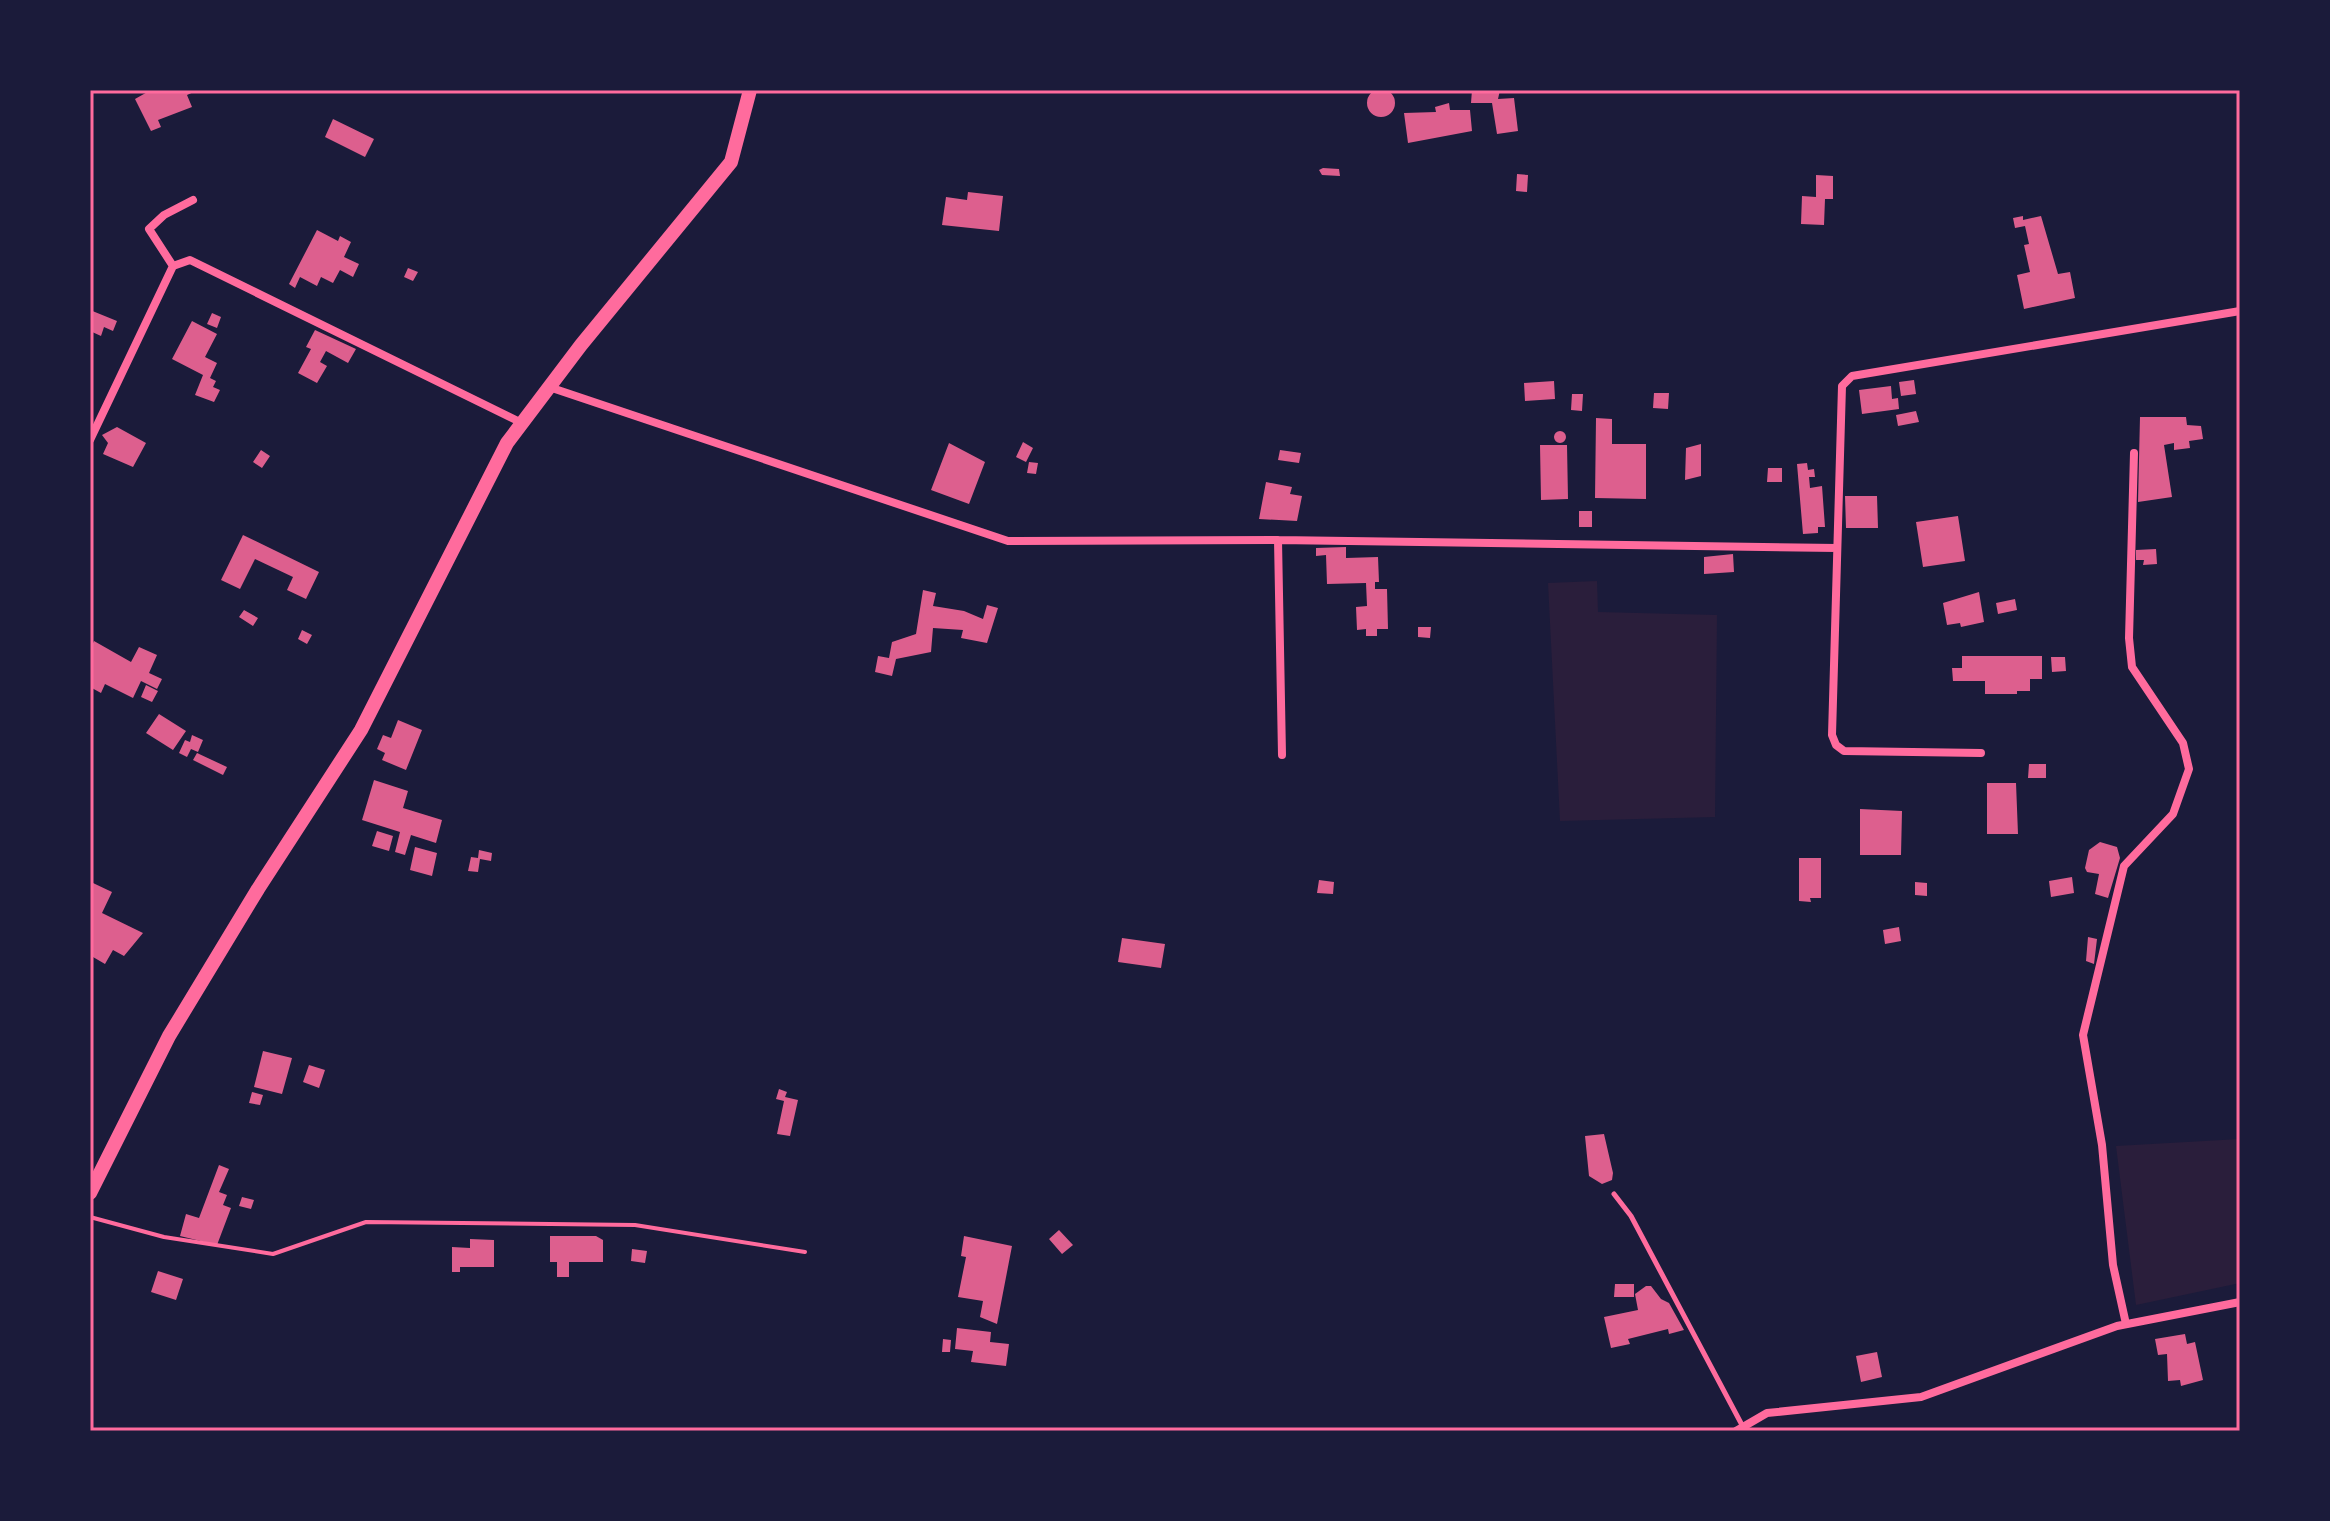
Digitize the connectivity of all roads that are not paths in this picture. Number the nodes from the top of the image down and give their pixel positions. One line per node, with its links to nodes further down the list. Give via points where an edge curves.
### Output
1 (750, 90): 5 (street, via 731,162)
2 (193, 200): 3 (street, via 149,229)
3 (173, 266): 6 (street, via 190,260); 7 (street)
4 (2240, 311): 10 (street, via 1846,379 1840,392)
5 (549, 387): 6 (street); 9 (street, via 1008,541)
6 (522, 423): 13 (street, via 361,730 169,1036)
7 (90, 440)
8 (2134, 453): 16 (street, via 2132,667 2183,743 2189,769 2173,814 2124,866 2083,1035 2102,1145 2113,1265)
9 (1278, 540): 10 (street); 12 (street)
10 (1837, 548): 11 (street, via 1832,735 1836,745 1844,751)
11 (1981, 753)
12 (1282, 755)
13 (90, 1193)
14 (1614, 1194): 17 (lane, via 1631,1216)
15 (2240, 1302): 16 (street)
16 (2126, 1324): 17 (street, via 1921,1397 1781,1411)
17 (1739, 1428)

